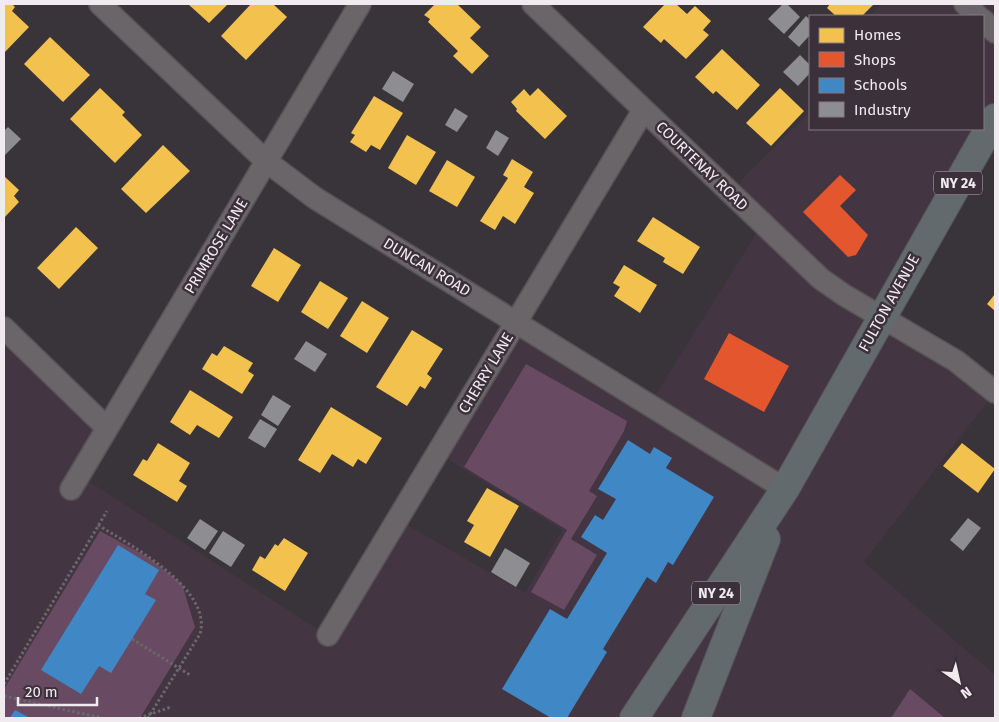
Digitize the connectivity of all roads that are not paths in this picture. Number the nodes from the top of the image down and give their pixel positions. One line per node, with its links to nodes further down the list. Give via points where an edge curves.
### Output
1 (100, 4): 10 (street, DUNCAN ROAD)
2 (360, 4): 10 (street, PRIMROSE LANE)
3 (533, 4): 8 (street, COURTENAY ROAD)
4 (965, 4): 5 (street)
5 (977, 15)
6 (984, 21): 7 (street)
7 (995, 32)
8 (643, 111): 11 (street, COURTENAY ROAD, via 821,279); 12 (street, CHERRY LANE)
9 (995, 118): 11 (main road, FULTON AVENUE / NY 24)
10 (266, 161): 12 (street, DUNCAN ROAD, via 352,222); 15 (street, PRIMROSE LANE)
11 (881, 316): 14 (street, COURTENAY ROAD, via 956,361); 17 (main road, FULTON AVENUE / NY 24)
12 (517, 321): 17 (street, DUNCAN ROAD); 18 (street, CHERRY LANE)
13 (4, 328): 15 (street)
14 (995, 392)
15 (108, 428): 16 (street, PRIMROSE LANE)
16 (71, 489)
17 (785, 489): 19 (main road, NY 24); 20 (main road, NY 24)
18 (328, 635)
19 (634, 718)
20 (696, 718)

